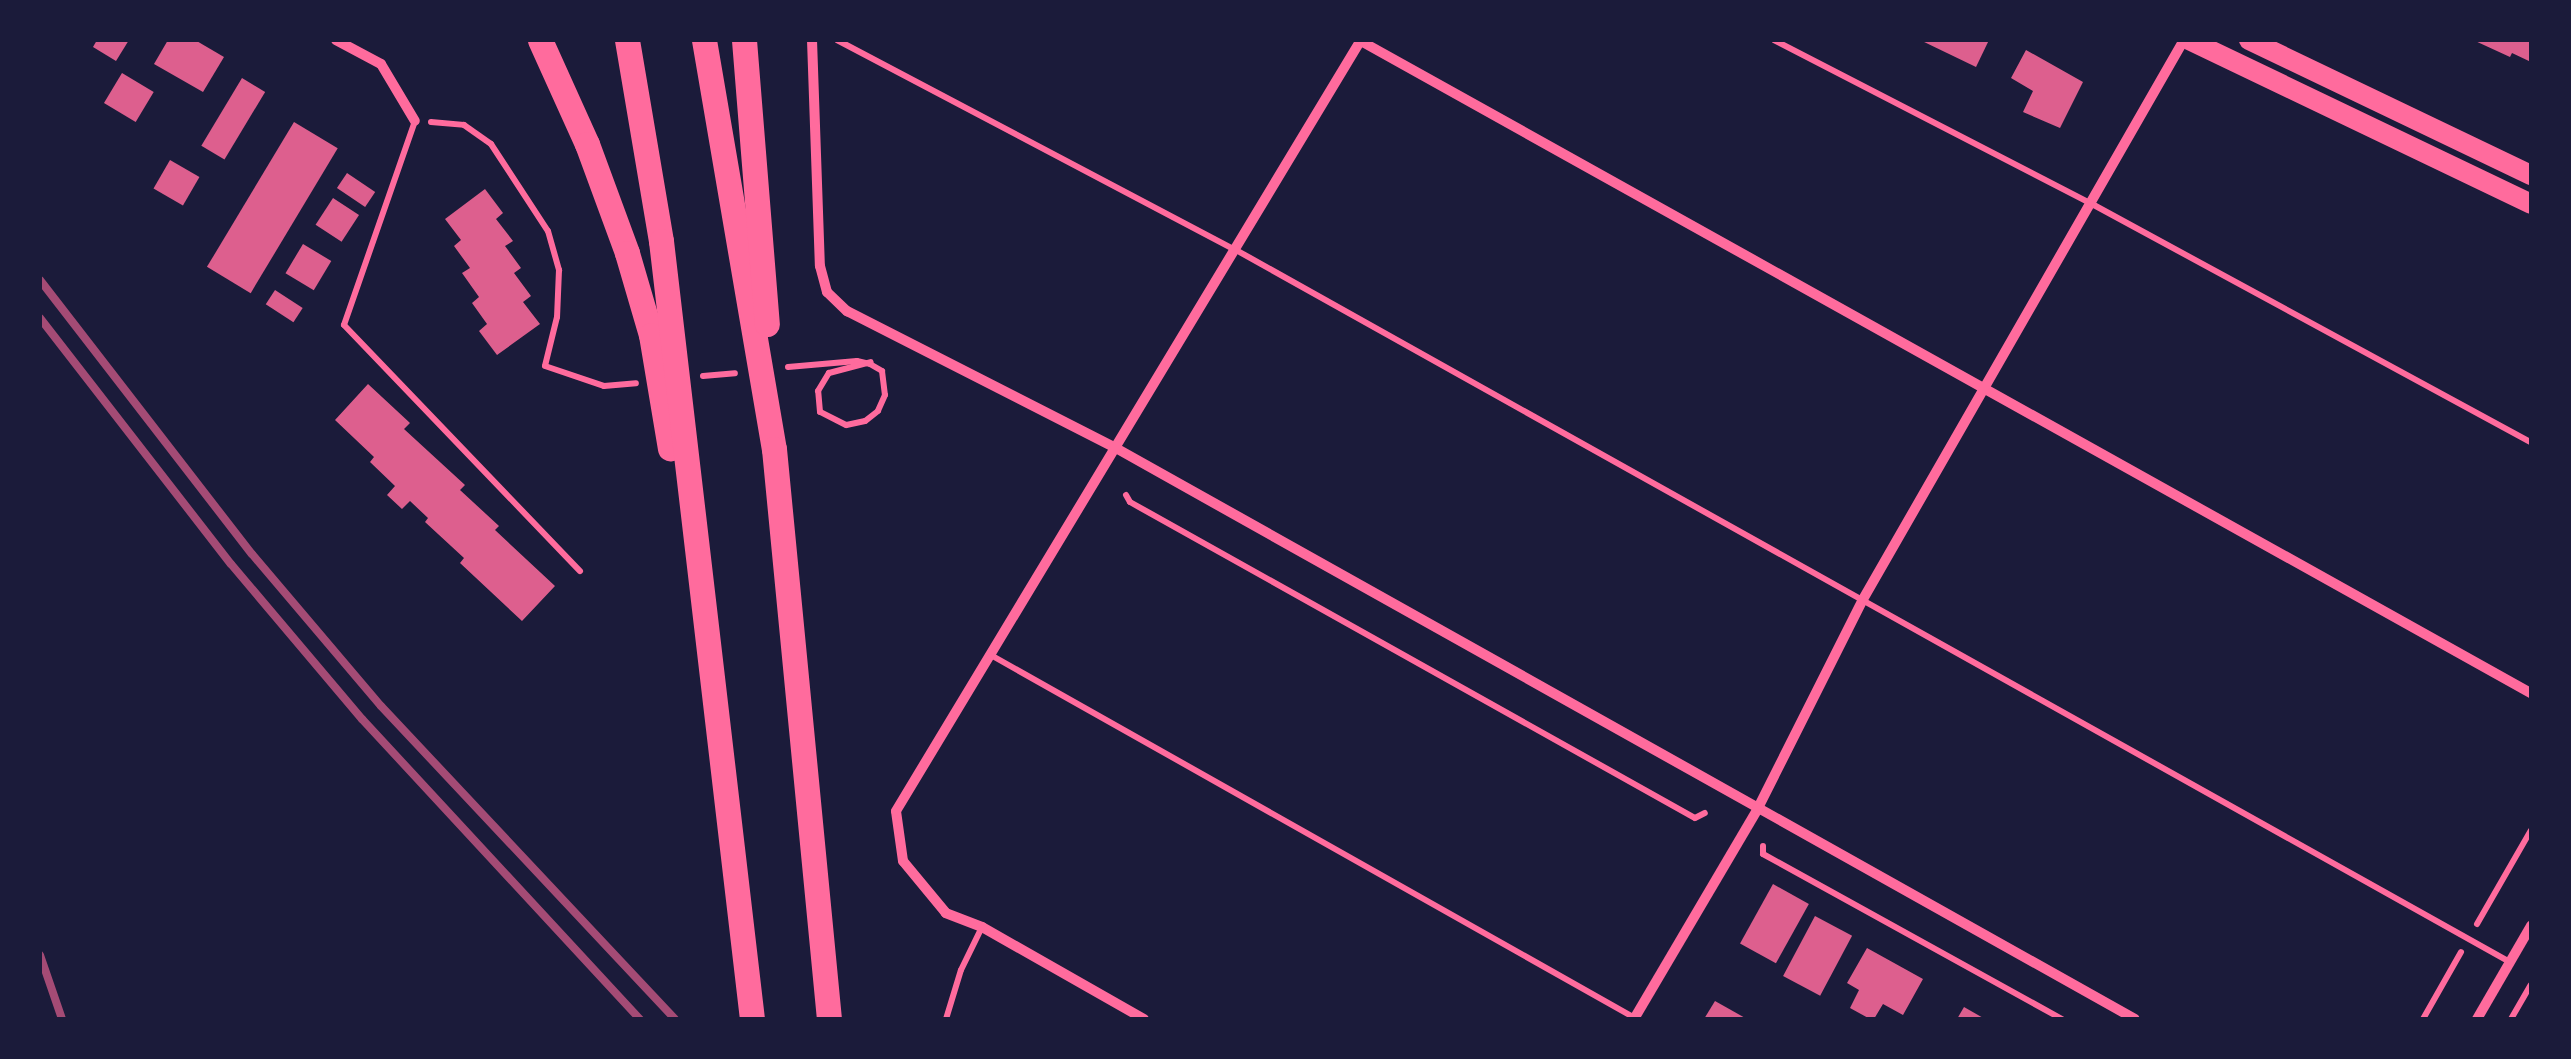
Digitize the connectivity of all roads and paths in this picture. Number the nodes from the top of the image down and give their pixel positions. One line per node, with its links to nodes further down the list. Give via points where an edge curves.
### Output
1 (336, 40): 12 (street, via 381,64)
2 (540, 40): 29 (highway, via 587,144 651,335)
3 (626, 40): 29 (highway, via 661,241)
4 (704, 40): 23 (highway)
5 (744, 40): 23 (highway)
6 (812, 40): 22 (street, via 826,292 847,311)
7 (837, 40): 16 (lane)
8 (1360, 40): 16 (street); 20 (street)
9 (1774, 40): 14 (lane)
10 (2187, 40): 14 (street); 15 (main road)
11 (2250, 40): 13 (main road)
12 (415, 121): 19 (path, via 464,125 506,164 548,231 559,270 545,366); 25 (lane, via 344,325)
13 (2531, 175)
14 (2092, 204): 20 (street); 21 (lane)
15 (2531, 204)
16 (1236, 250): 22 (street); 26 (lane)
17 (871, 362): 18 (path)
18 (829, 373)
19 (604, 386)
20 (1983, 386): 26 (street); 28 (street)
21 (2531, 442)
22 (1114, 447): 27 (street); 30 (street)
23 (774, 449): 38 (highway)
24 (1126, 495): 31 (path, via 1695,818)
25 (580, 571)
26 (1862, 601): 30 (street); 35 (lane)
27 (988, 654): 34 (street, via 896,811 903,861 946,913); 41 (lane)
28 (2531, 693)
29 (726, 792): 37 (highway)
30 (1757, 810): 41 (street); 43 (street)
31 (1706, 814)
32 (1763, 846): 42 (path, via 1763,854)
33 (2531, 926): 35 (street)
34 (982, 927): 39 (lane); 40 (street)
35 (2510, 962): 44 (street)
36 (2531, 985): 45 (path)
37 (752, 1019)
38 (829, 1019)
39 (946, 1019)
40 (1144, 1019)
41 (1635, 1019)
42 (2062, 1019)
43 (2135, 1019)
44 (2477, 1019)
45 (2511, 1019)

